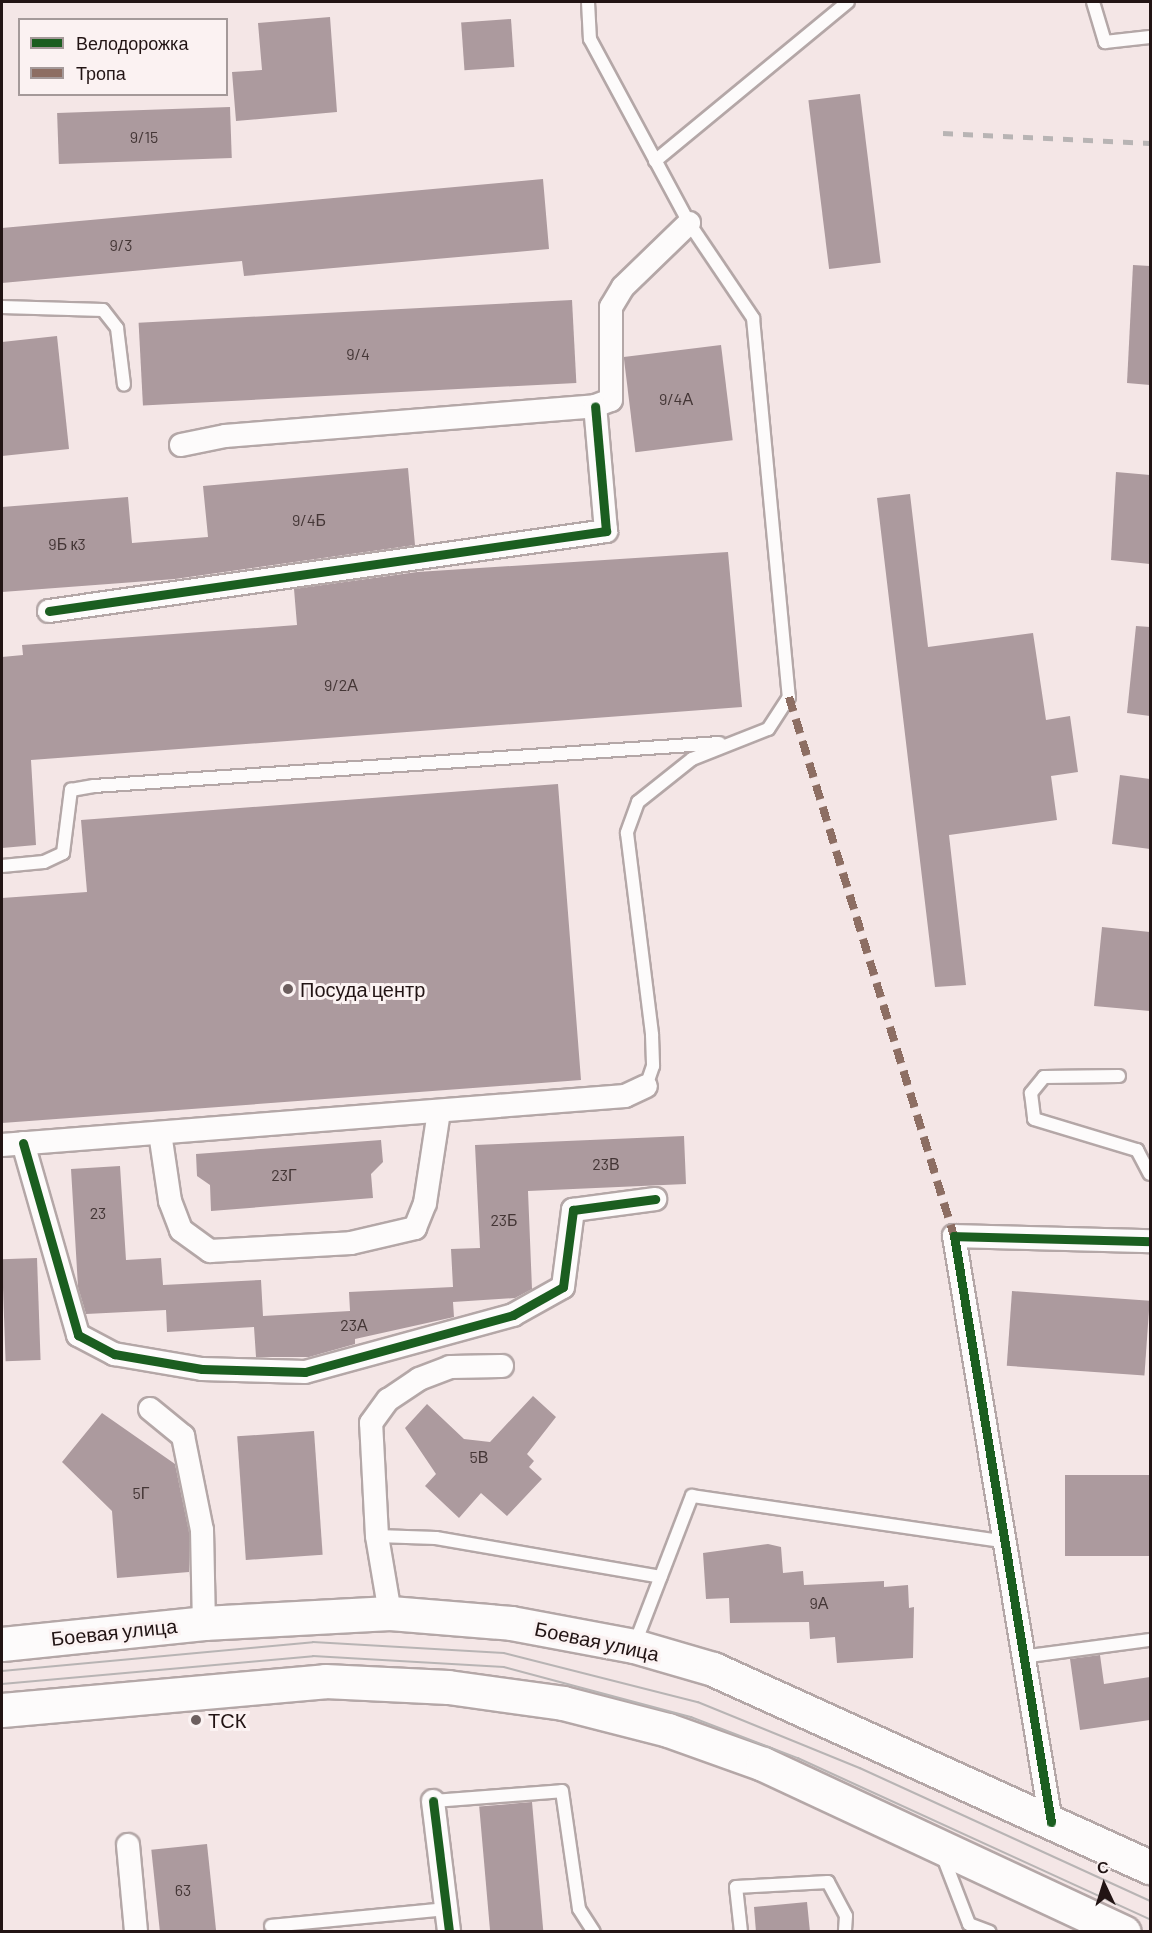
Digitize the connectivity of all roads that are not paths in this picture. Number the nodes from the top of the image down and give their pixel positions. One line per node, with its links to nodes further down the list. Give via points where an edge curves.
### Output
1 (588, 2): 5 (lane, via 590,39)
2 (848, 2): 5 (lane)
3 (1093, 2): 4 (lane, via 1105,42)
4 (1150, 37)
5 (655, 161): 6 (lane)
6 (689, 223): 9 (street, via 623,287 611,307 614,383 611,400); 12 (lane, via 753,318 789,698 768,729)
7 (2, 307): 8 (lane, via 103,310 117,328)
8 (124, 384)
9 (595, 406): 10 (street, via 225,436); 11 (street, via 606,531)
10 (181, 444)
11 (50, 610)
12 (726, 742): 13 (lane, via 70,790 63,853 44,861); 15 (lane, via 692,759 638,802 627,833 652,1035 653,1066)
13 (2, 866)
14 (1119, 1076): 19 (lane, via 1044,1077 1031,1093 1034,1119 1137,1150)
15 (646, 1086): 16 (street, via 625,1096)
16 (439, 1112): 17 (street); 17 (street, via 425,1203 415,1228 351,1243 210,1251 181,1230 170,1201)
17 (160, 1133): 18 (street)
18 (12, 1144): 20 (street, via 78,1335 114,1354 202,1369 305,1372 513,1315 563,1287 573,1210)
19 (1150, 1174)
20 (656, 1199)
21 (1150, 1241): 25 (street, via 954,1236)
22 (502, 1366): 24 (street, via 450,1367 419,1379 387,1400 372,1423)
23 (150, 1408): 28 (street, via 183,1436 202,1530)
24 (377, 1536): 26 (lane, via 436,1538); 27 (street)
25 (1001, 1541): 26 (lane, via 692,1496); 32 (street)
26 (661, 1577): 31 (lane)
27 (390, 1613): 28 (main road, Боевая улица); 31 (main road, Боевая улица, via 511,1623)
28 (204, 1623): 30 (main road, Боевая улица)
29 (1150, 1640): 32 (lane)
30 (2, 1644)
31 (634, 1646): 35 (main road, Боевая улица, via 713,1669)
32 (1022, 1657): 35 (street)
33 (2, 1710): 37 (main road, via 325,1681 448,1687 563,1703 668,1730 763,1764)
34 (433, 1802): 39 (street); 42 (lane, via 562,1791 579,1909)
35 (1051, 1822): 38 (main road, Боевая улица)
36 (128, 1845): 41 (street)
37 (938, 1845): 45 (lane, via 969,1924); 46 (main road)
38 (1150, 1867)
39 (447, 1921): 40 (lane)
40 (271, 1926)
41 (136, 1932)
42 (594, 1932)
43 (741, 1932): 44 (lane, via 736,1887 828,1882 846,1916)
44 (845, 1932)
45 (990, 1932)
46 (1124, 1932)

